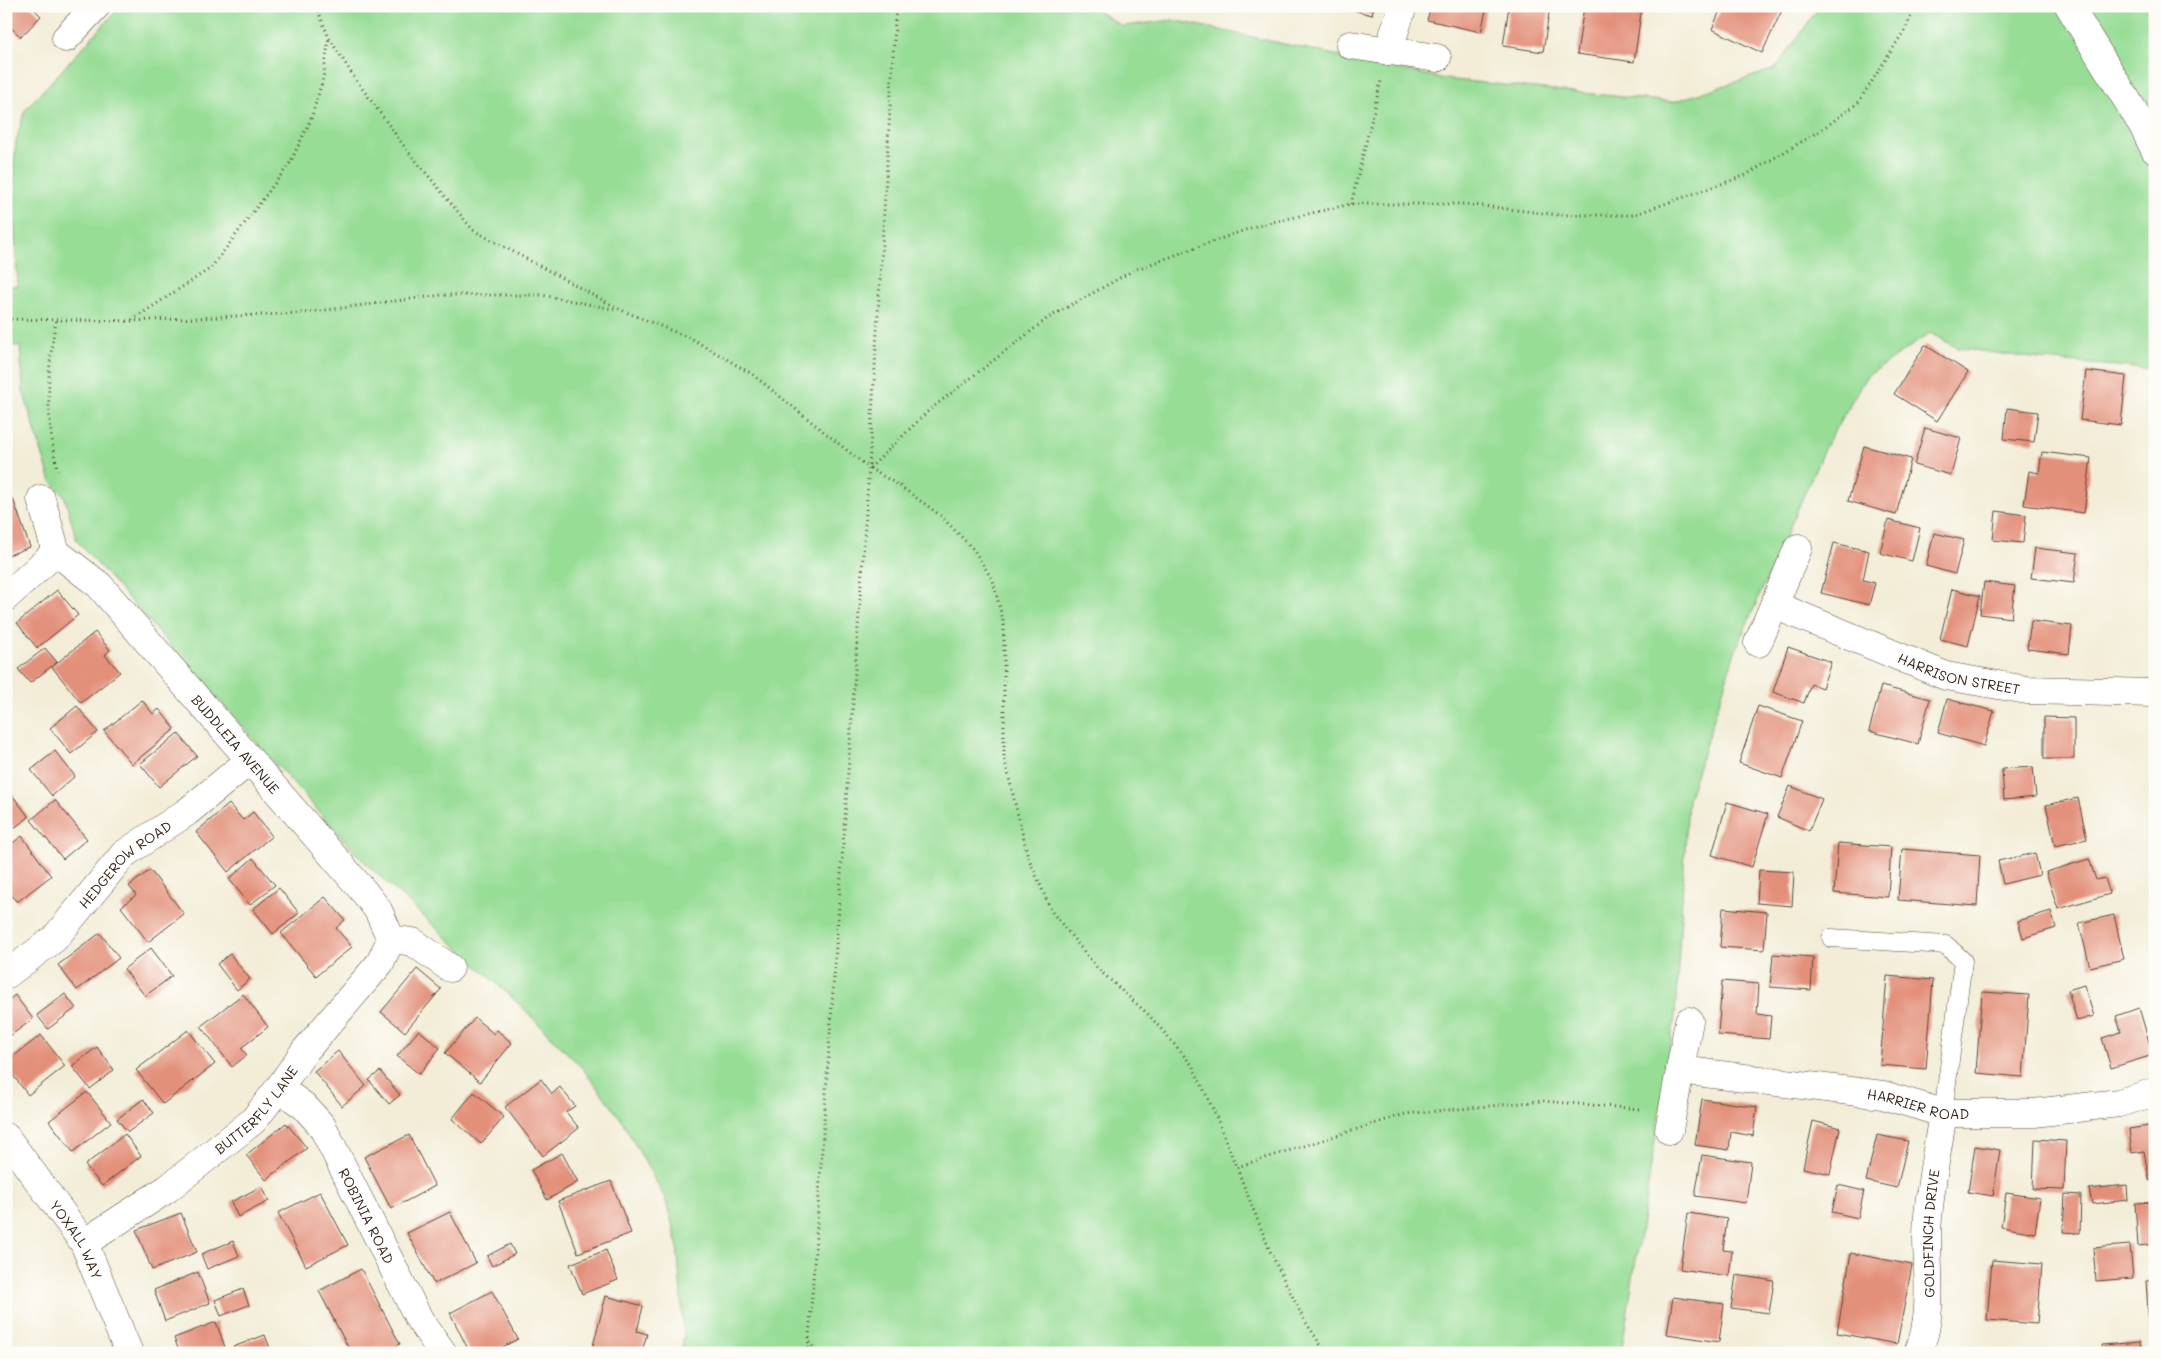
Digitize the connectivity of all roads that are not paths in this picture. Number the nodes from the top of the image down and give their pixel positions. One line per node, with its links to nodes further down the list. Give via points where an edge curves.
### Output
1 (1403, 6): 6 (street)
2 (2069, 6): 8 (street, via 2144,126)
3 (95, 7): 4 (street)
4 (66, 38)
5 (1350, 45): 6 (street)
6 (1388, 51): 7 (street)
7 (1437, 58)
8 (2155, 150)
9 (41, 499): 11 (street)
10 (1798, 548): 13 (street)
11 (56, 552): 12 (street); 16 (street, BUDDLEIA AVENUE, via 99,585)
12 (6, 597)
13 (1774, 605): 14 (street); 15 (street, HARRISON STREET, via 1946,676 2026,690)
14 (1758, 643)
15 (2155, 693)
16 (250, 761): 18 (street, BUDDLEIA AVENUE, via 366,893); 20 (street, HEDGEROW ROAD, via 187,812 124,854 54,939)
17 (1831, 938): 25 (lane, via 1946,945 1963,962)
18 (391, 939): 19 (street, via 413,942); 23 (street, BUTTERFLY LANE, via 380,963 304,1052)
19 (450, 968)
20 (6, 975)
21 (1689, 1021): 22 (street)
22 (1680, 1070): 25 (street, HARRIER ROAD, via 1882,1095); 26 (street)
23 (280, 1088): 28 (street, BUTTERFLY LANE, via 253,1120 174,1184); 30 (street, ROBINIA ROAD, via 304,1106 322,1126 419,1319)
24 (2155, 1092): 25 (street, HARRIER ROAD, via 2119,1103 2034,1113)
25 (1943, 1113): 31 (street, GOLDFINCH DRIVE, via 1928,1234 1928,1310 1925,1336)
26 (1670, 1121)
27 (6, 1137): 28 (street, YOXALL WAY)
28 (84, 1243): 29 (street, YOXALL WAY)
29 (129, 1353)
30 (443, 1353)
31 (1918, 1353)

